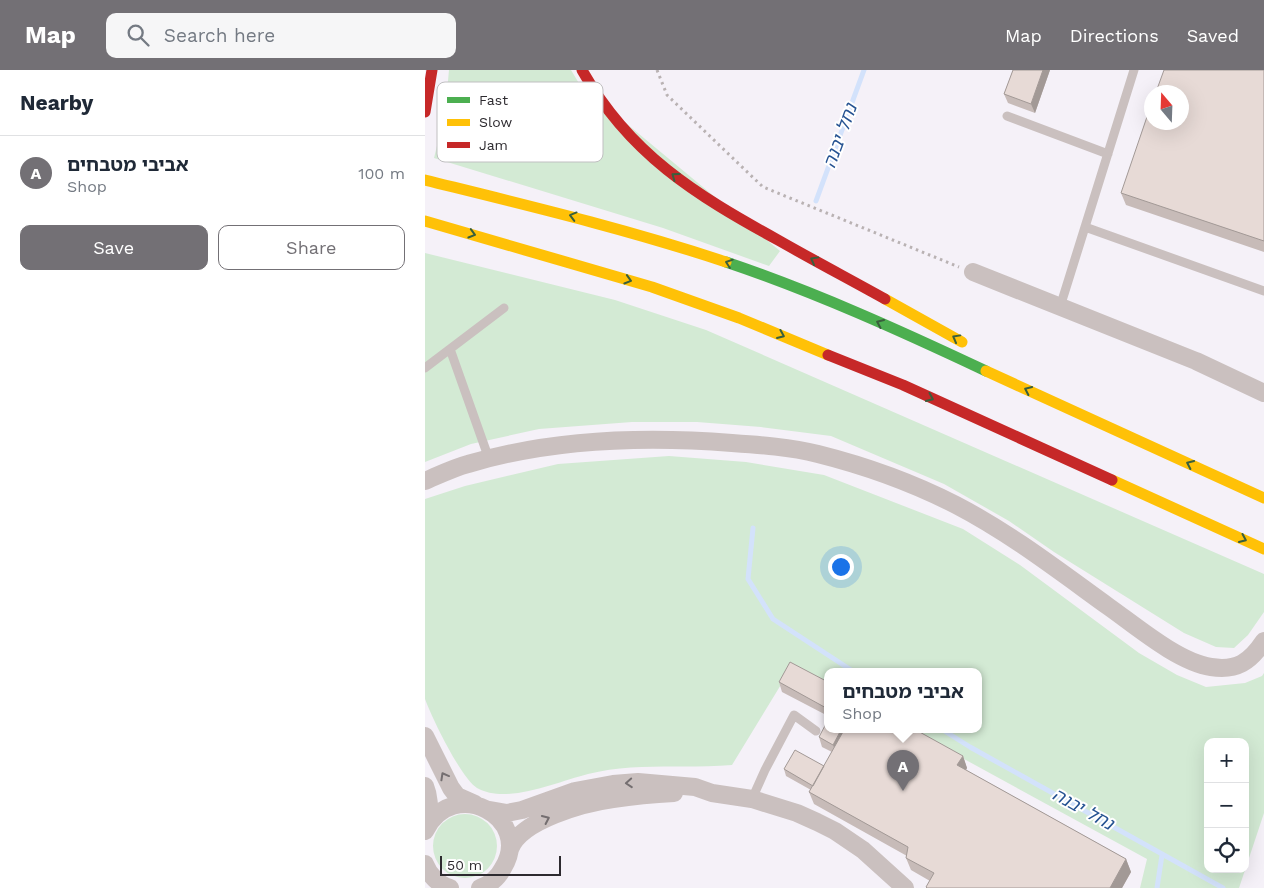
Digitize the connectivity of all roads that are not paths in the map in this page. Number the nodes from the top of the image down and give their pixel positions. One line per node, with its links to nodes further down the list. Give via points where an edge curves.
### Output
1 (432, 70): 6 (highway)
2 (582, 70): 4 (highway, one-way to 2)
3 (1134, 70): 8 (lane)
4 (588, 82)
5 (603, 103): 16 (highway, one-way to 5, via 729,213 697,192 657,163)
6 (425, 112)
7 (1007, 116): 8 (lane)
8 (1108, 154): 11 (lane)
9 (425, 180): 21 (highway, one-way to 9, via 849,309 742,268 628,231)
10 (425, 221): 25 (highway, one-way to 25, via 652,287 739,318 903,385)
11 (1085, 227): 13 (lane); 14 (lane)
12 (973, 272): 14 (street)
13 (1264, 291)
14 (1060, 307): 20 (street, via 1196,360)
15 (504, 308): 17 (lane)
16 (970, 346)
17 (450, 349): 18 (lane); 22 (lane)
18 (425, 368)
19 (1022, 375): 21 (highway)
20 (1264, 393)
21 (1151, 447): 24 (highway, one-way to 21)
22 (489, 459): 23 (street); 26 (street, via 620,440 695,440 817,453 914,486 957,506 1029,549 1143,632 1192,661 1209,667 1241,665 1255,655)
23 (425, 481)
24 (1264, 498)
25 (1264, 549)
26 (1264, 640)
27 (817, 731): 31 (lane, via 794,715)
28 (425, 736): 32 (street, one-way to 28, via 457,796)
29 (425, 786): 33 (street, via 429,808)
30 (712, 793): 31 (street); 32 (street, one-way to 32, via 677,784 638,782 575,792 507,813); 34 (street, one-way to 30, via 512,842 525,830 588,804 658,794)
31 (752, 799): 38 (street, via 797,813 835,832 863,850)
32 (483, 807): 33 (street, via 463,803 449,806 438,813); 34 (street, via 501,821 508,834)
33 (427, 827)
34 (510, 849): 37 (street, via 507,863 499,876)
35 (425, 864): 36 (street)
36 (445, 888)
37 (480, 888)
38 (905, 888)

